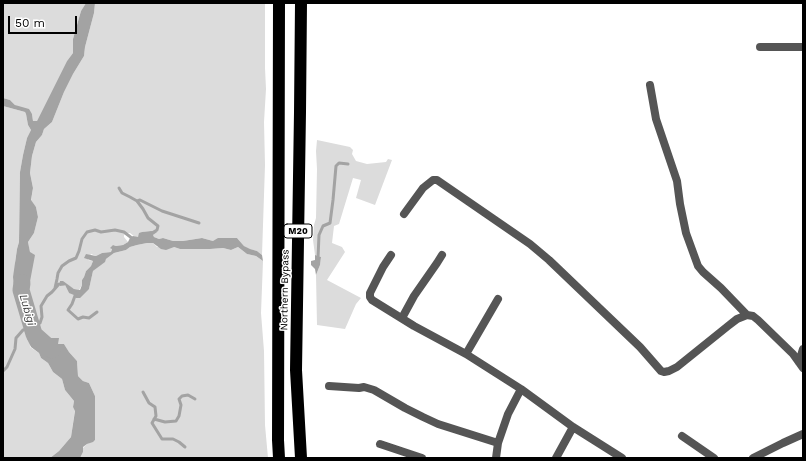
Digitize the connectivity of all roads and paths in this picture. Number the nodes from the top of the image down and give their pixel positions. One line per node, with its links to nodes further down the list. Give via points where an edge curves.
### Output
1 (279, 3): 23 (highway, Northern Bypass / M20)
2 (301, 3): 24 (highway, Northern Bypass / M20, via 296,370)
3 (760, 47): 4 (street)
4 (803, 48)
5 (650, 85): 10 (street, via 656,119 677,182 686,233 698,266)
6 (404, 214): 10 (street, via 419,192 427,184 437,180 530,244 575,283 640,347 658,369 664,372 676,367 737,319)
7 (391, 255): 11 (street, via 370,292 370,297)
8 (442, 255): 11 (street)
9 (498, 299): 13 (street)
10 (748, 315): 14 (street, via 758,320)
11 (402, 318): 13 (street)
12 (803, 350): 14 (street)
13 (466, 354): 16 (street)
14 (801, 365)
15 (329, 386): 20 (street, via 364,387 374,390 423,418)
16 (521, 389): 17 (street); 20 (street, via 508,414)
17 (573, 427): 22 (street); 27 (street)
18 (803, 434): 29 (street, via 782,442)
19 (682, 436): 28 (street)
20 (498, 443): 26 (street)
21 (380, 444): 25 (street)
22 (619, 457)
23 (279, 458)
24 (301, 458)
25 (421, 458)
26 (496, 458)
27 (556, 458)
28 (714, 458)
29 (755, 458)

